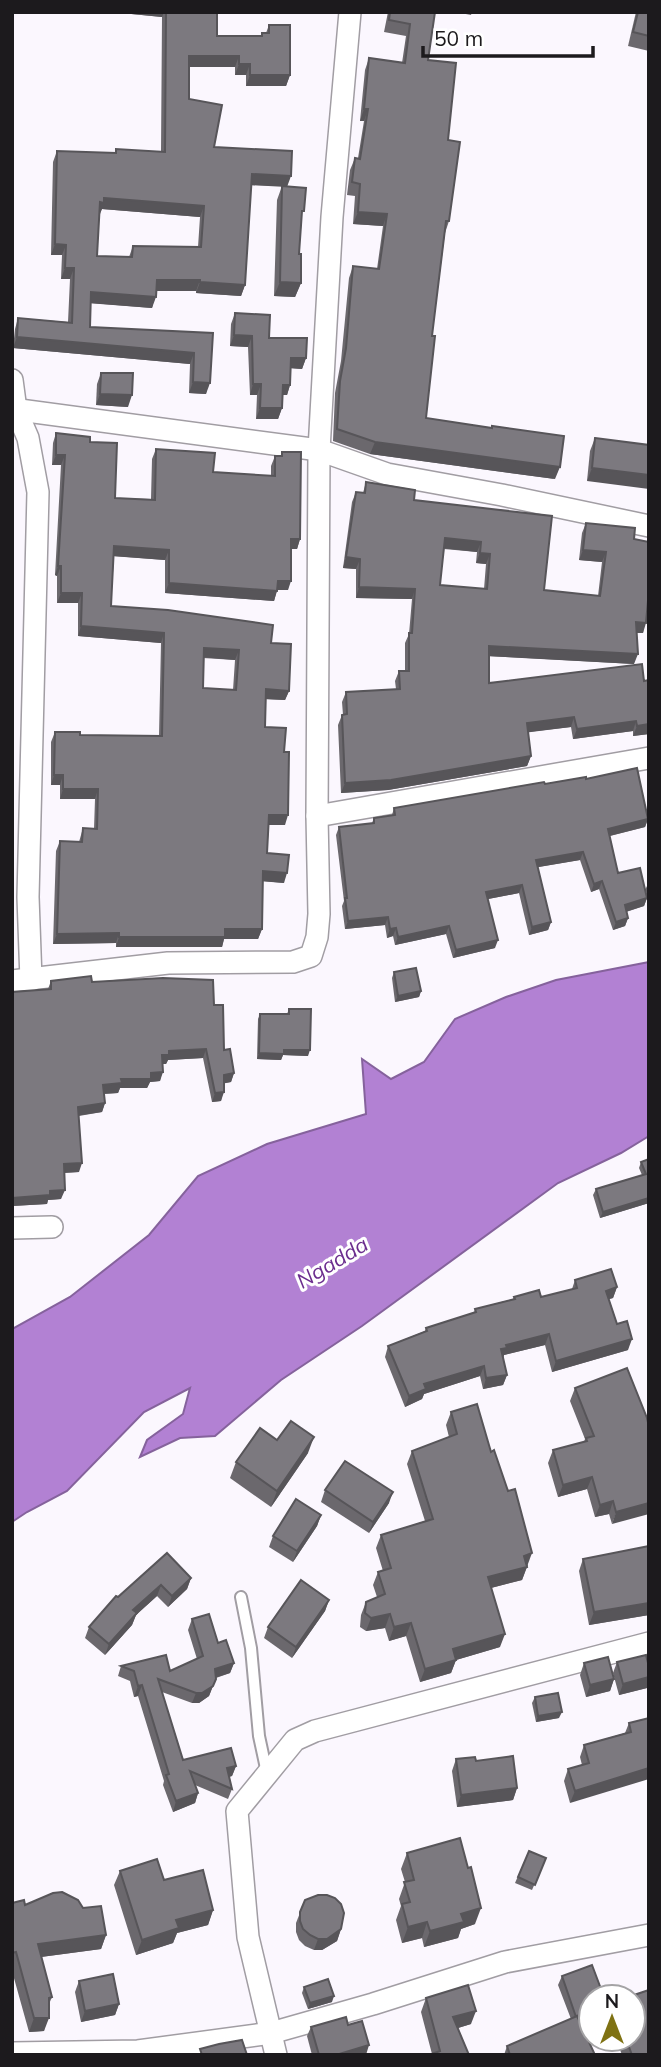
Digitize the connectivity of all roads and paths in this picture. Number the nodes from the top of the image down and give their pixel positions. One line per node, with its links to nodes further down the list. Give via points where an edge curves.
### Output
1 (350, 12): 4 (street, via 332,217)
2 (12, 380): 3 (street)
3 (14, 409): 4 (street); 8 (street, via 28,438 38,492)
4 (320, 450): 5 (street, via 387,474); 7 (street)
5 (649, 526)
6 (649, 758): 7 (street)
7 (317, 816): 8 (street, via 319,914 311,956 293,962 168,963)
8 (22, 980)
9 (52, 1227): 10 (street)
10 (12, 1228)
11 (241, 1597): 13 (lane)
12 (649, 1643): 13 (street, via 315,1731 295,1740)
13 (267, 1773): 15 (street, via 237,1811 248,1937)
14 (649, 1935): 15 (street, via 505,1962)
15 (271, 2033): 16 (street, via 138,2051); 17 (street)
16 (12, 2053)
17 (276, 2055)

